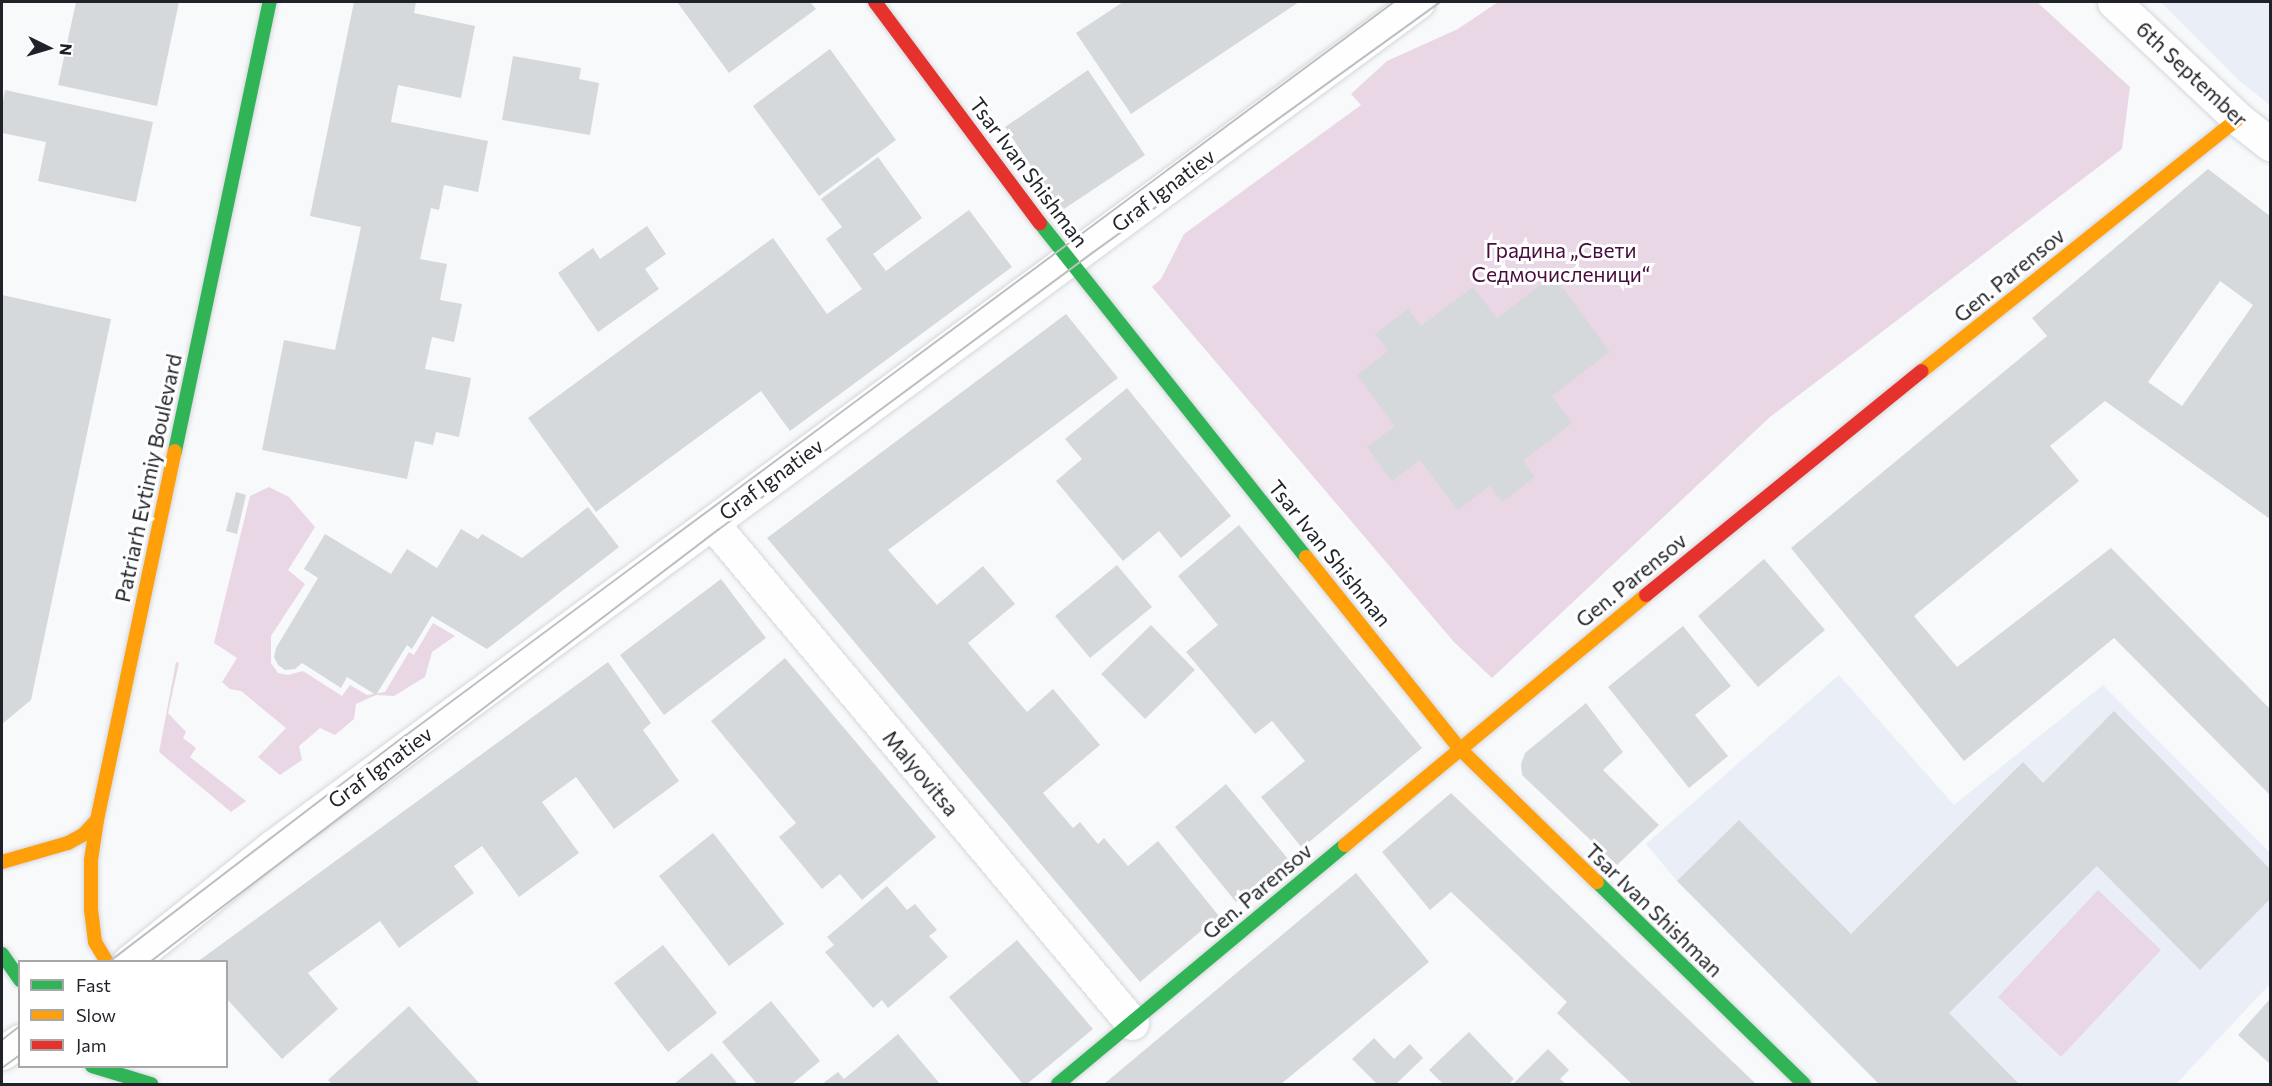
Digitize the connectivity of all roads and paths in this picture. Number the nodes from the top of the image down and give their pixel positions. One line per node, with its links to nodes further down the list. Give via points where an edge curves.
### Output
1 (270, 2): 10 (street, Patriarh Evtimiy Boulevard)
2 (874, 2): 7 (street, Tsar Ivan Shishman)
3 (1418, 2): 7 (street, Graf Ignatiev)
4 (2114, 2): 5 (street, 6th September)
5 (2238, 119): 6 (street, 6th September); 9 (street, Gen. Parensov, via 1796,472)
6 (2271, 144)
7 (1068, 260): 8 (street, Graf Ignatiev); 9 (street, Tsar Ivan Shishman)
8 (712, 523): 14 (street, Graf Ignatiev, via 272,847); 16 (street, Malyovitsa)
9 (1460, 749): 16 (street, Gen. Parensov); 22 (street, Tsar Ivan Shishman)
10 (97, 820): 11 (street, via 68,843); 13 (street, Patriarh Evtimiy Boulevard, via 91,860 92,910 94,942)
11 (2, 862)
12 (2, 954): 15 (street)
13 (106, 960)
14 (131, 960)
15 (18, 977)
16 (1132, 1023): 21 (street, Gen. Parensov)
17 (18, 1042): 18 (street)
18 (2, 1053)
19 (99, 1068): 20 (street)
20 (151, 1084)
21 (1058, 1084)
22 (1804, 1084)

